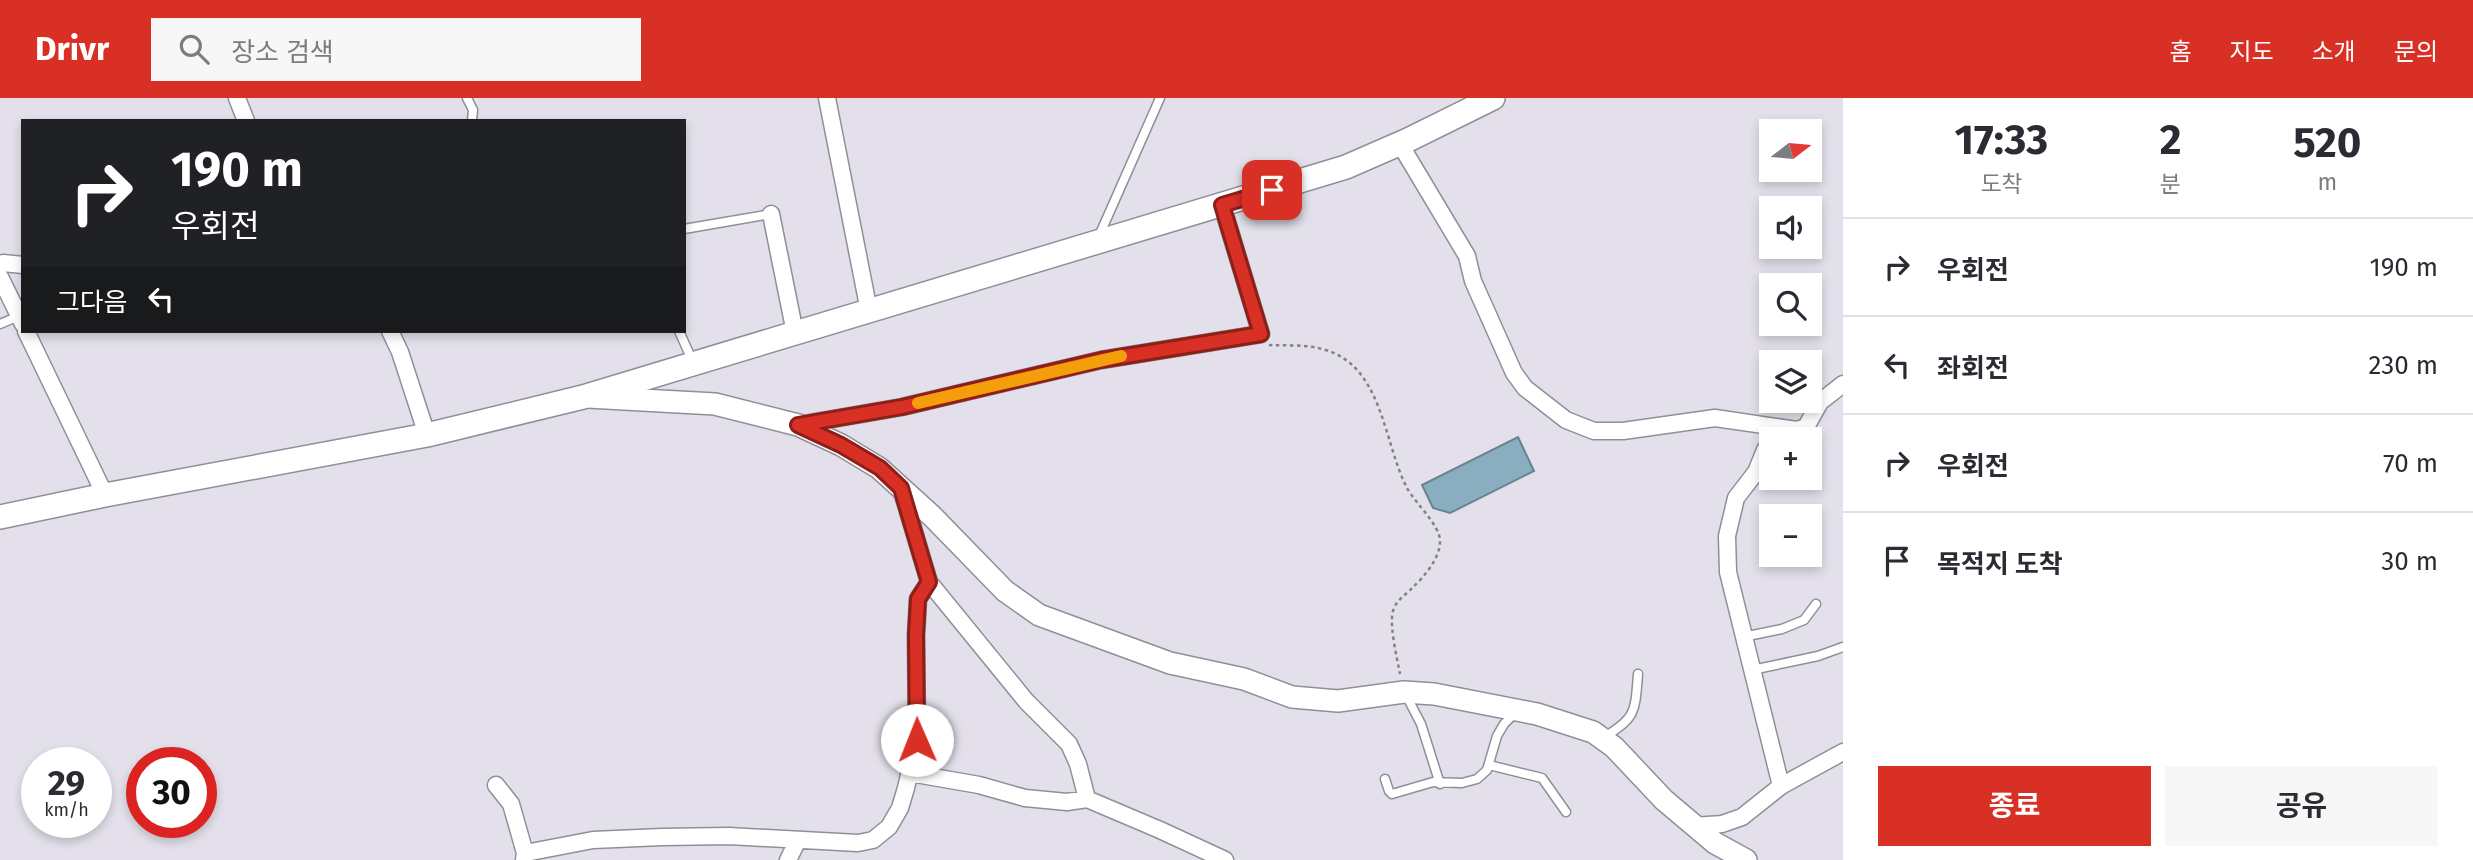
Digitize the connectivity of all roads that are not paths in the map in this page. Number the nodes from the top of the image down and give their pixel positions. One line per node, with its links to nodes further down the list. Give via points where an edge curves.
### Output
1 (237, 98): 6 (street)
2 (467, 98): 7 (lane)
3 (827, 98): 15 (street)
4 (1160, 98): 12 (lane)
5 (1493, 98): 8 (main road)
6 (245, 119)
7 (472, 119)
8 (1400, 144): 9 (main road, via 1346,167); 28 (street, via 1467,256 1473,281 1525,388 1566,420 1594,431 1715,418)
9 (1222, 205): 12 (main road); 26 (street, via 1261,334 1101,360 902,407)
10 (771, 214): 11 (lane); 22 (street)
11 (686, 229)
12 (1096, 244): 15 (main road)
13 (21, 265): 14 (street)
14 (2, 270): 16 (street)
15 (869, 311): 22 (main road)
16 (21, 318)
17 (21, 323): 18 (lane)
18 (0, 324)
19 (28, 333): 32 (street)
20 (391, 333): 29 (street)
21 (680, 333): 23 (lane)
22 (795, 333): 23 (main road)
23 (694, 365): 25 (main road)
24 (1843, 384): 27 (street, via 1819,402)
25 (583, 397): 26 (street, via 715,404); 29 (main road)
26 (798, 425): 31 (street, via 880,468)
27 (1806, 427)
28 (1759, 432)
29 (427, 435): 32 (main road)
30 (1759, 465): 36 (street, via 1736,498 1727,536 1728,572)
31 (901, 488): 34 (street); 40 (street, via 1005,591 1039,615 1170,663 1244,679 1292,696 1338,701)
32 (105, 495): 33 (main road)
33 (0, 517)
34 (929, 582): 45 (street, via 918,599 917,740); 50 (street, via 1026,701 1069,744)
35 (1816, 604): 36 (lane, via 1804,620)
36 (1743, 637): 38 (street)
37 (1843, 647): 38 (lane)
38 (1752, 670): 49 (street)
39 (1638, 674): 42 (lane, via 1635,708 1624,726)
40 (1405, 692): 41 (street); 47 (lane, via 1421,724)
41 (1518, 710): 42 (street); 44 (lane, via 1497,736)
42 (1602, 738): 52 (street)
43 (1843, 752): 49 (street)
44 (1489, 765): 47 (lane, via 1477,779); 51 (lane, via 1542,778)
45 (910, 773): 50 (street, via 979,785 1025,799); 53 (street, via 901,808 873,841)
46 (1385, 779): 47 (lane, via 1392,794)
47 (1440, 784)
48 (496, 785): 54 (street, via 511,804)
49 (1781, 786): 52 (street, via 1742,817)
50 (1087, 799): 56 (street)
51 (1566, 812)
52 (1695, 826): 57 (street)
53 (798, 840): 54 (street, via 729,836 593,839); 55 (street)
54 (525, 856)
55 (788, 860)
56 (1224, 860)
57 (1746, 860)

